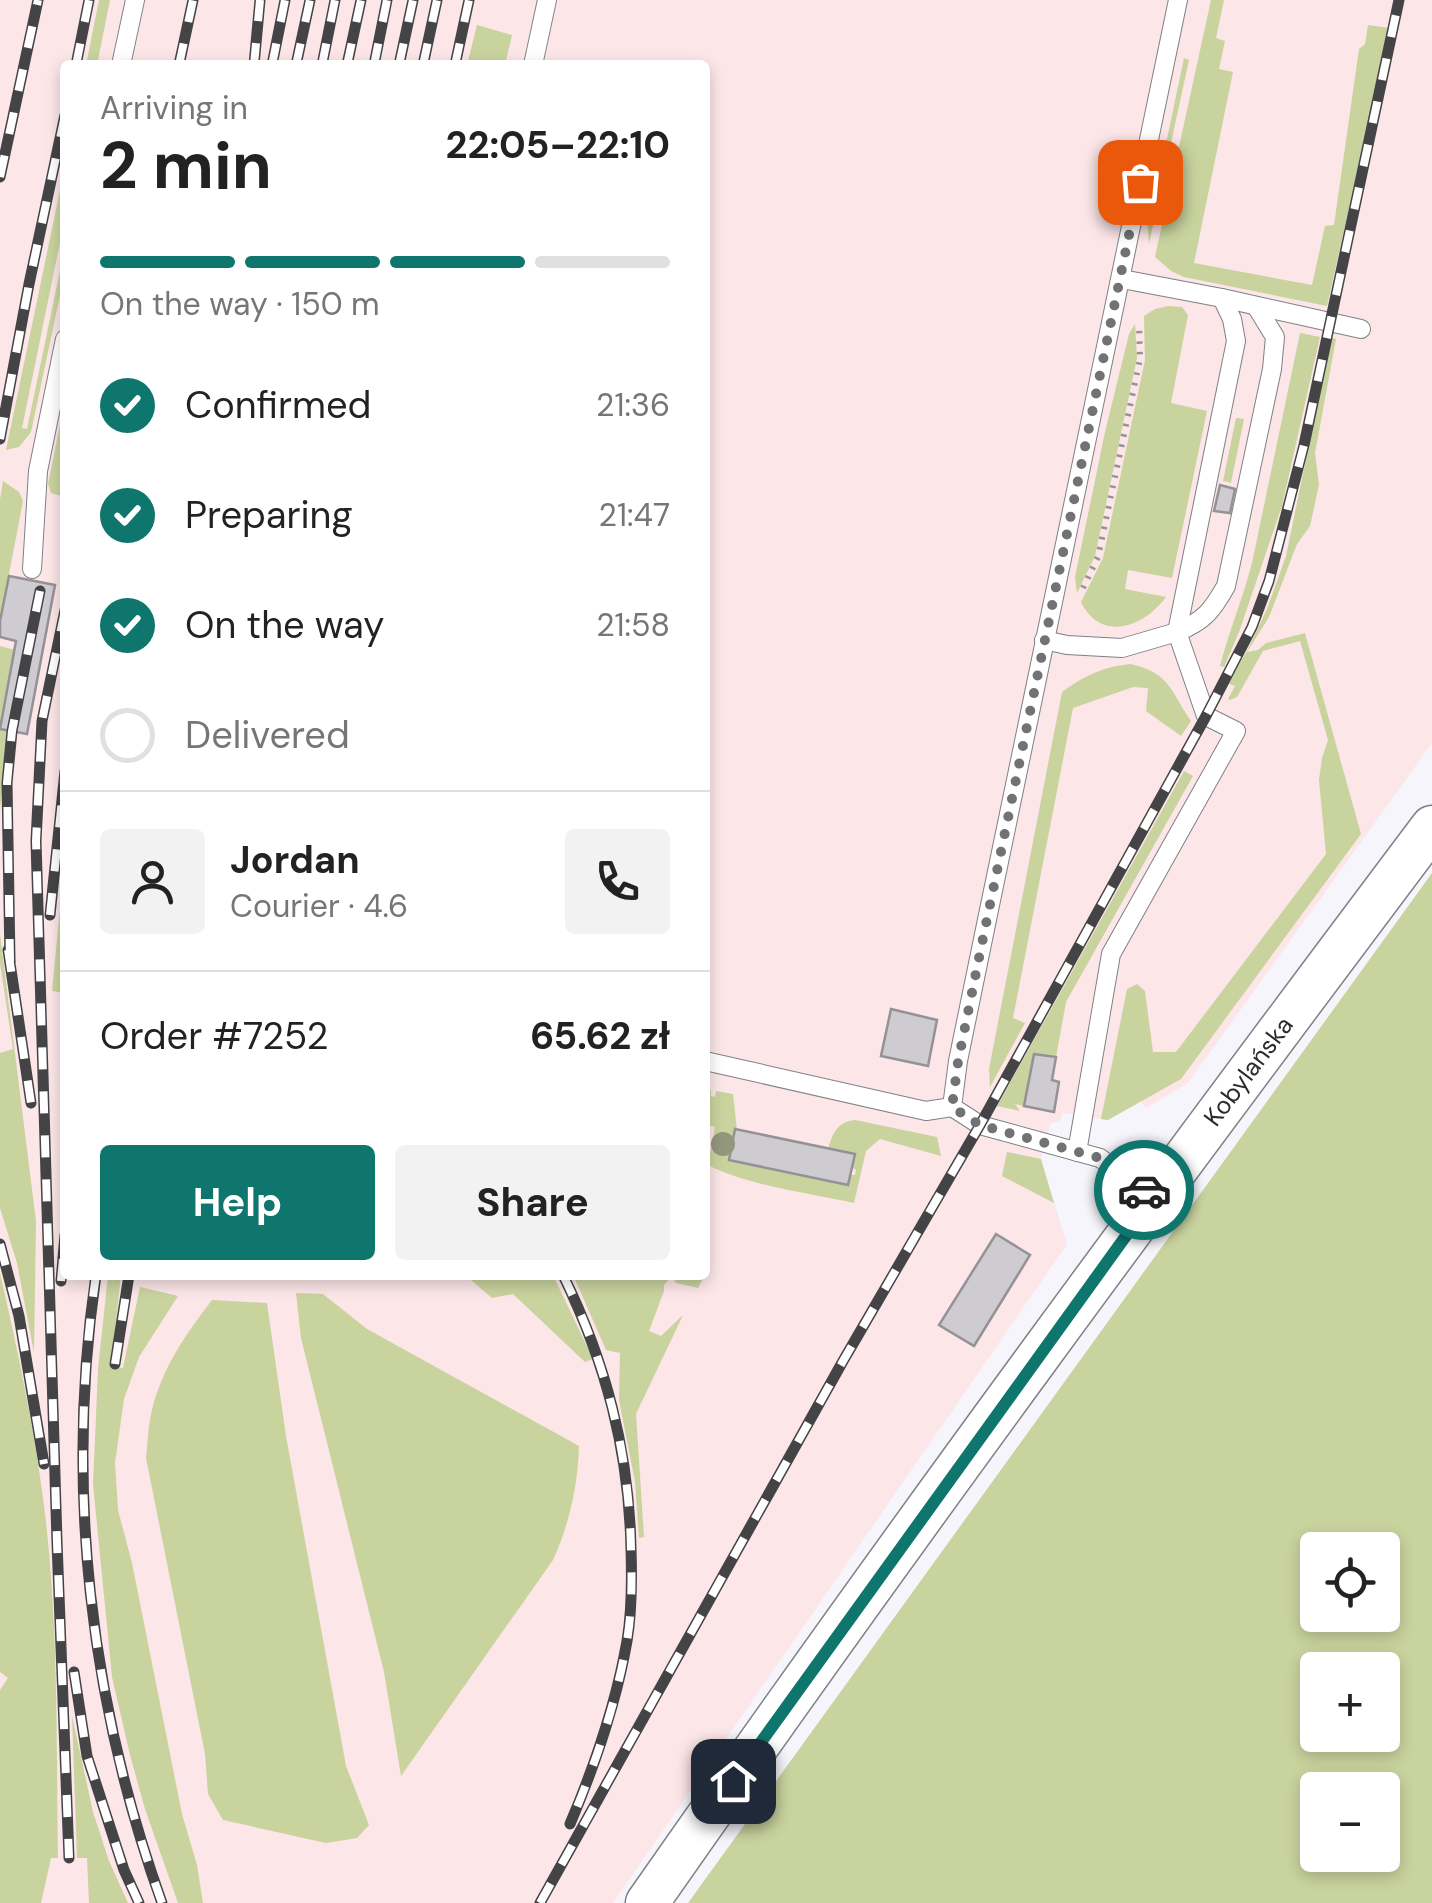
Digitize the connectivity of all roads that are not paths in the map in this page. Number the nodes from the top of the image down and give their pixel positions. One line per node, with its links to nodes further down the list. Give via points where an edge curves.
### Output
1 (135, 0): 4 (lane)
2 (547, 0): 5 (lane)
3 (1178, 0): 6 (lane)
4 (122, 60)
5 (535, 60)
6 (1122, 279): 7 (lane); 13 (lane)
7 (1222, 298): 8 (lane); 12 (lane, via 1236,341)
8 (1256, 306): 9 (lane); 12 (lane, via 1276,337 1226,586 1198,623)
9 (1361, 328)
10 (60, 363): 11 (lane, via 38,471)
11 (32, 569)
12 (1177, 632): 13 (lane, via 1122,648); 17 (lane, via 1206,716 1236,732 1111,954)
13 (1044, 640): 16 (lane)
14 (1432, 827): 18 (street, Kobylańska)
15 (710, 1062): 16 (lane, via 926,1111)
16 (952, 1107): 17 (lane, via 980,1125)
17 (1077, 1152): 18 (lane, via 1100,1158)
18 (1154, 1197): 19 (street, Kobylańska)
19 (648, 1903)

